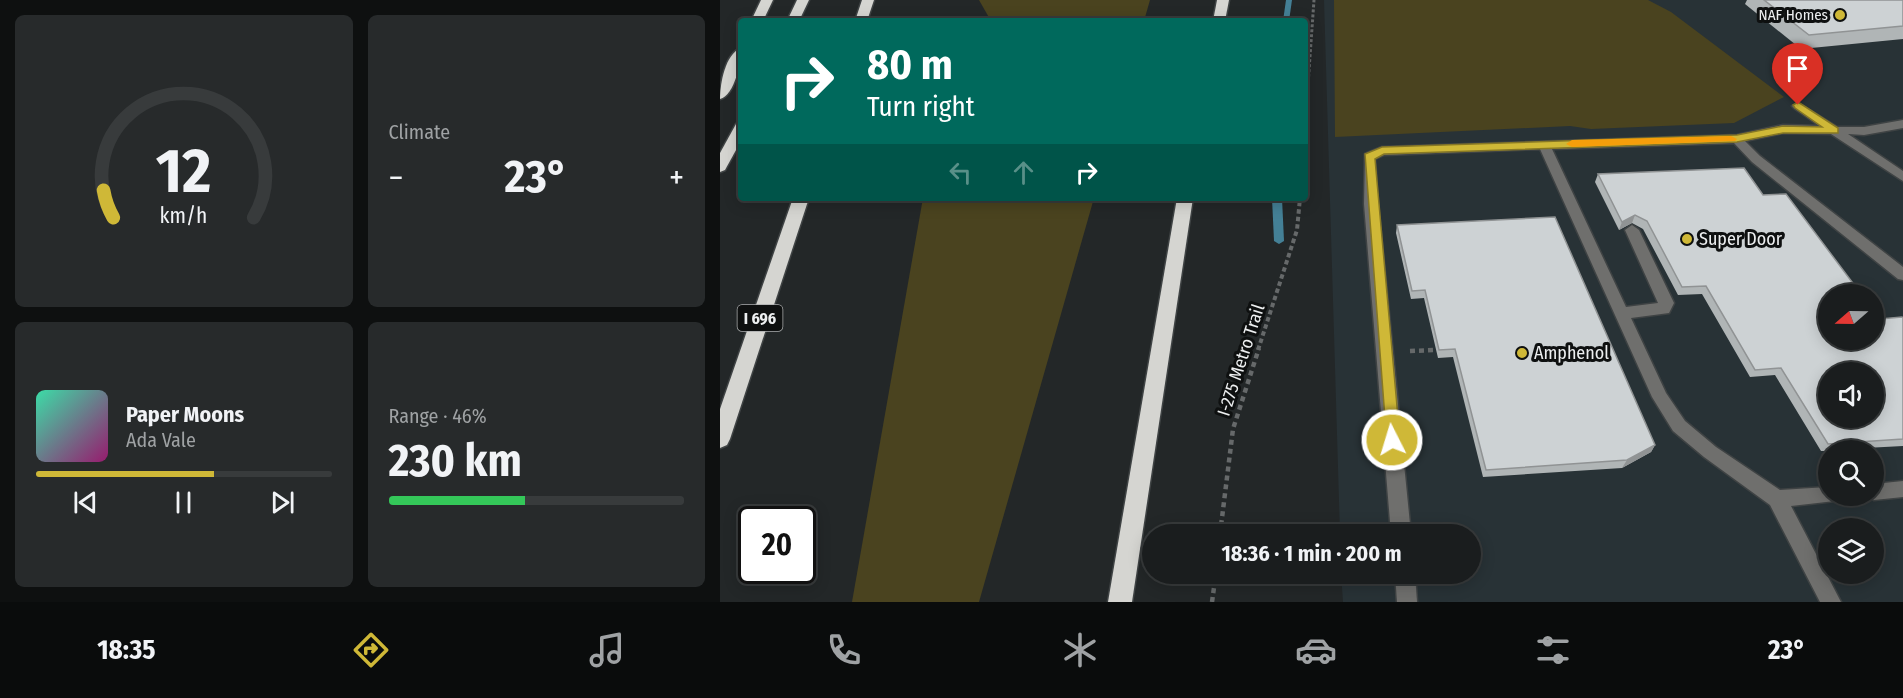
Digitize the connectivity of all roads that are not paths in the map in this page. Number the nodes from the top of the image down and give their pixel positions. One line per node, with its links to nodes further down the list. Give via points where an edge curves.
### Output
1 (767, 0): 5 (highway)
2 (802, 0): 6 (highway)
3 (868, 0): 7 (highway)
4 (1223, 0): 8 (highway)
5 (758, 18)
6 (794, 18)
7 (862, 18)
8 (1220, 18)
9 (738, 58): 10 (highway)
10 (720, 95)
11 (1798, 105): 13 (street)
12 (1903, 124): 13 (street, via 1878,131)
13 (1834, 130): 15 (street, via 1783,129); 18 (street)
14 (738, 133): 17 (highway)
15 (1737, 139): 16 (street); 22 (street, via 1756,159)
16 (1544, 145): 23 (street); 29 (street, via 1382,151 1369,157)
17 (720, 167)
18 (1903, 177)
19 (800, 201): 24 (highway, I 696)
20 (1185, 201): 31 (highway)
21 (1632, 230): 23 (street, via 1666,303 1664,309 1657,311)
22 (1903, 274)
23 (1622, 313): 28 (street, via 1660,396 1679,426)
24 (720, 439)
25 (1903, 489): 26 (street)
26 (1884, 491)
27 (1818, 496): 28 (street)
28 (1777, 499): 33 (street)
29 (1400, 524)
30 (1406, 584): 32 (street)
31 (1120, 602)
32 (1407, 602)
33 (1831, 602)

